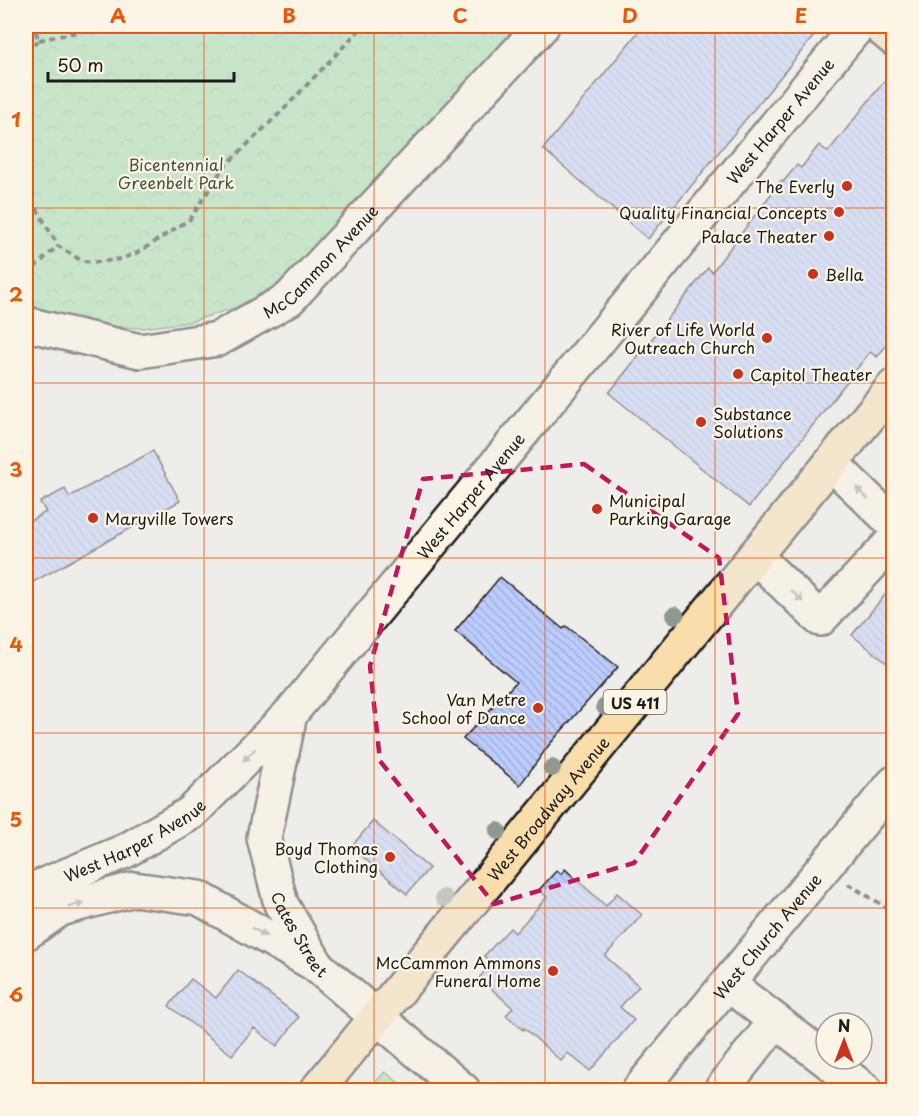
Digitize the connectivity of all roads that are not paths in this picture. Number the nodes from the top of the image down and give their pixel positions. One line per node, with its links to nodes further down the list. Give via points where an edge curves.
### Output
1 (542, 26): 5 (street, McCammon Avenue, via 289,299 218,339 140,351)
2 (858, 26): 11 (street, West Harper Avenue)
3 (878, 26): 4 (main road)
4 (894, 39)
5 (26, 324)
6 (894, 386): 7 (main road, West Broadway Avenue / US 411)
7 (831, 463): 8 (street, one-way to 7); 10 (main road, West Broadway Avenue / US 411)
8 (894, 524)
9 (894, 540): 10 (street, one-way to 9, via 820,619)
10 (755, 556): 17 (main road, West Broadway Avenue / US 411)
11 (290, 714): 13 (street, West Harper Avenue, one-way to 13, via 191,813 125,851 37,888); 15 (street, Cates Street, via 264,838 281,904)
12 (894, 783): 16 (street, West Church Avenue)
13 (26, 897)
14 (26, 933): 15 (street, West Harper Avenue, one-way to 15, via 60,909 134,889 199,898)
15 (318, 967): 17 (street, Cates Street)
16 (728, 984): 18 (street); 21 (street, West Church Avenue)
17 (377, 1017): 19 (main road, West Broadway Avenue / US 411); 20 (street, Cates Street)
18 (776, 1022): 22 (street); 23 (street)
19 (317, 1090)
20 (463, 1090)
21 (639, 1090)
22 (721, 1090)
23 (865, 1090)

